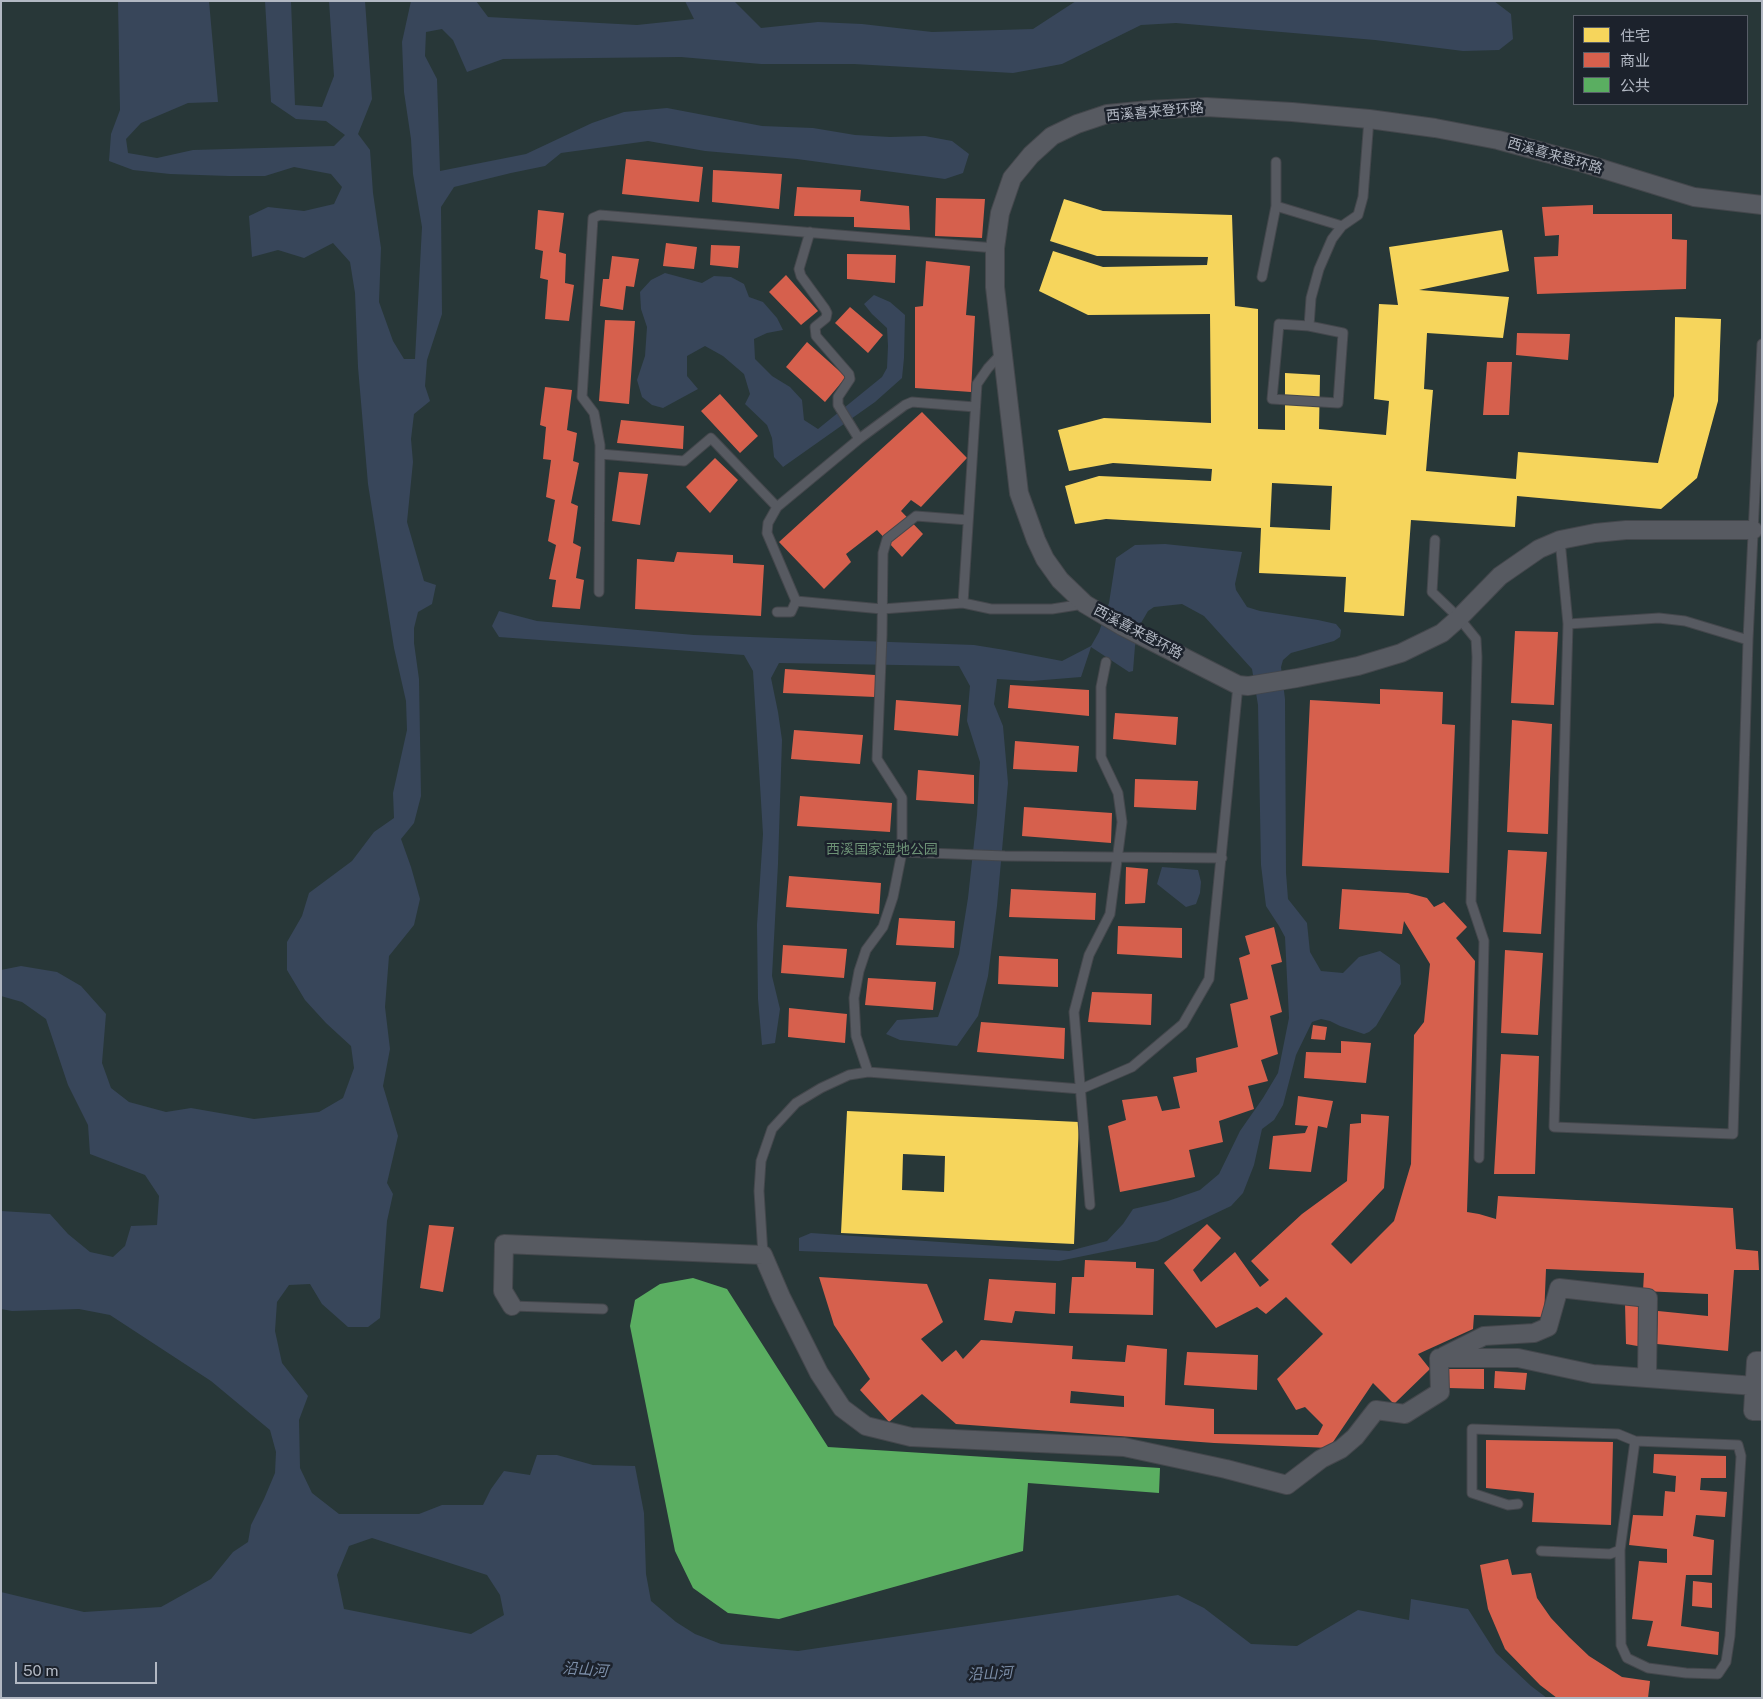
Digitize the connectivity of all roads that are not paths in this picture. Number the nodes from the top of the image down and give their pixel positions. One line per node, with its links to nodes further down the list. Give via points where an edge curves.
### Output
1 (1368, 119): 3 (street, 西溪喜来登环路, via 1498,140 1694,197); 5 (lane, via 1363,197 1358,215); 7 (street, 西溪喜来登环路, via 1206,107 1107,114 1077,124 1052,136 1012,178 1000,213)
2 (1276, 162): 4 (lane)
3 (1762, 205)
4 (1276, 206): 5 (lane); 8 (lane)
5 (1342, 226): 9 (lane, via 1332,239 1319,269)
6 (810, 232): 7 (lane); 13 (lane, via 799,269 800,276 827,313 815,327 816,336 849,374 850,379 838,397 838,405); 14 (lane, via 600,215 593,218 582,397 594,413)
7 (995, 248): 11 (street, 西溪喜来登环路, via 995,287)
8 (1262, 277)
9 (1308, 326): 9 (lane, via 1279,324 1272,399 1338,403 1343,333)
10 (1762, 344): 17 (lane)
11 (1002, 352): 12 (lane, via 977,384); 23 (street, 西溪喜来登环路, via 1019,493 1045,559 1060,580)
12 (975, 407): 13 (lane, via 912,402); 16 (lane)
13 (859, 439): 15 (lane)
14 (600, 454): 15 (lane, via 684,461 711,438); 20 (lane)
15 (777, 507): 21 (lane, via 768,523 767,534)
16 (968, 520): 22 (lane); 24 (lane, via 916,516 887,539 883,553)
17 (1753, 530): 19 (street, via 1626,530); 28 (lane)
18 (1435, 540): 26 (lane, via 1432,592)
19 (1560, 540): 26 (street, via 1539,549 1500,576); 27 (lane)
20 (599, 592)
21 (796, 601): 24 (lane); 25 (lane, via 791,612)
22 (963, 603): 23 (lane, via 991,609 1052,609); 24 (lane)
23 (1085, 604): 30 (street, 西溪喜来登环路)
24 (882, 609): 31 (lane, via 877,758 902,798)
25 (777, 612)
26 (1460, 618): 30 (street, via 1442,633 1401,654 1358,666); 36 (lane, via 1476,639 1477,657 1471,902 1484,941)
27 (1568, 624): 28 (lane, via 1659,618 1685,621); 28 (lane, via 1554,1127 1733,1134)
28 (1748, 640)
29 (1106, 662): 32 (lane, via 1101,687 1102,758 1118,793 1122,822)
30 (1243, 686): 33 (lane)
31 (902, 852): 32 (lane); 34 (lane, via 884,927 866,950 854,998 856,1036)
32 (1117, 858): 33 (lane); 35 (lane, via 1110,914 1089,955 1074,1012)
33 (1222, 858): 35 (lane, via 1209,979 1183,1024 1132,1067)
34 (868, 1072): 35 (lane); 38 (lane, via 849,1074 796,1103 772,1130 761,1161 759,1191)
35 (1081, 1088): 37 (lane)
36 (1479, 1158)
37 (1090, 1205)
38 (763, 1255): 39 (street, via 504,1244); 41 (street, via 819,1373 842,1408 866,1426 911,1437 1124,1447 1287,1485 1356,1437 1376,1410 1405,1414 1440,1392)
39 (503, 1300): 40 (lane)
40 (603, 1309)
41 (1439, 1358): 43 (street, via 1518,1358 1593,1374); 43 (street, via 1484,1336 1534,1333 1548,1327 1559,1288 1648,1298)
42 (1762, 1361): 44 (street, via 1756,1361)
43 (1647, 1378): 44 (street)
44 (1755, 1386): 45 (street, via 1753,1411)
45 (1762, 1411)
46 (1635, 1441): 47 (lane, via 1618,1434 1472,1429 1472,1493 1508,1505); 48 (lane); 48 (lane, via 1738,1445 1742,1456 1730,1636 1726,1662 1718,1674 1648,1668 1627,1658 1621,1645)
47 (1518, 1504)
48 (1620, 1550): 49 (lane, via 1610,1554)
49 (1541, 1551)

